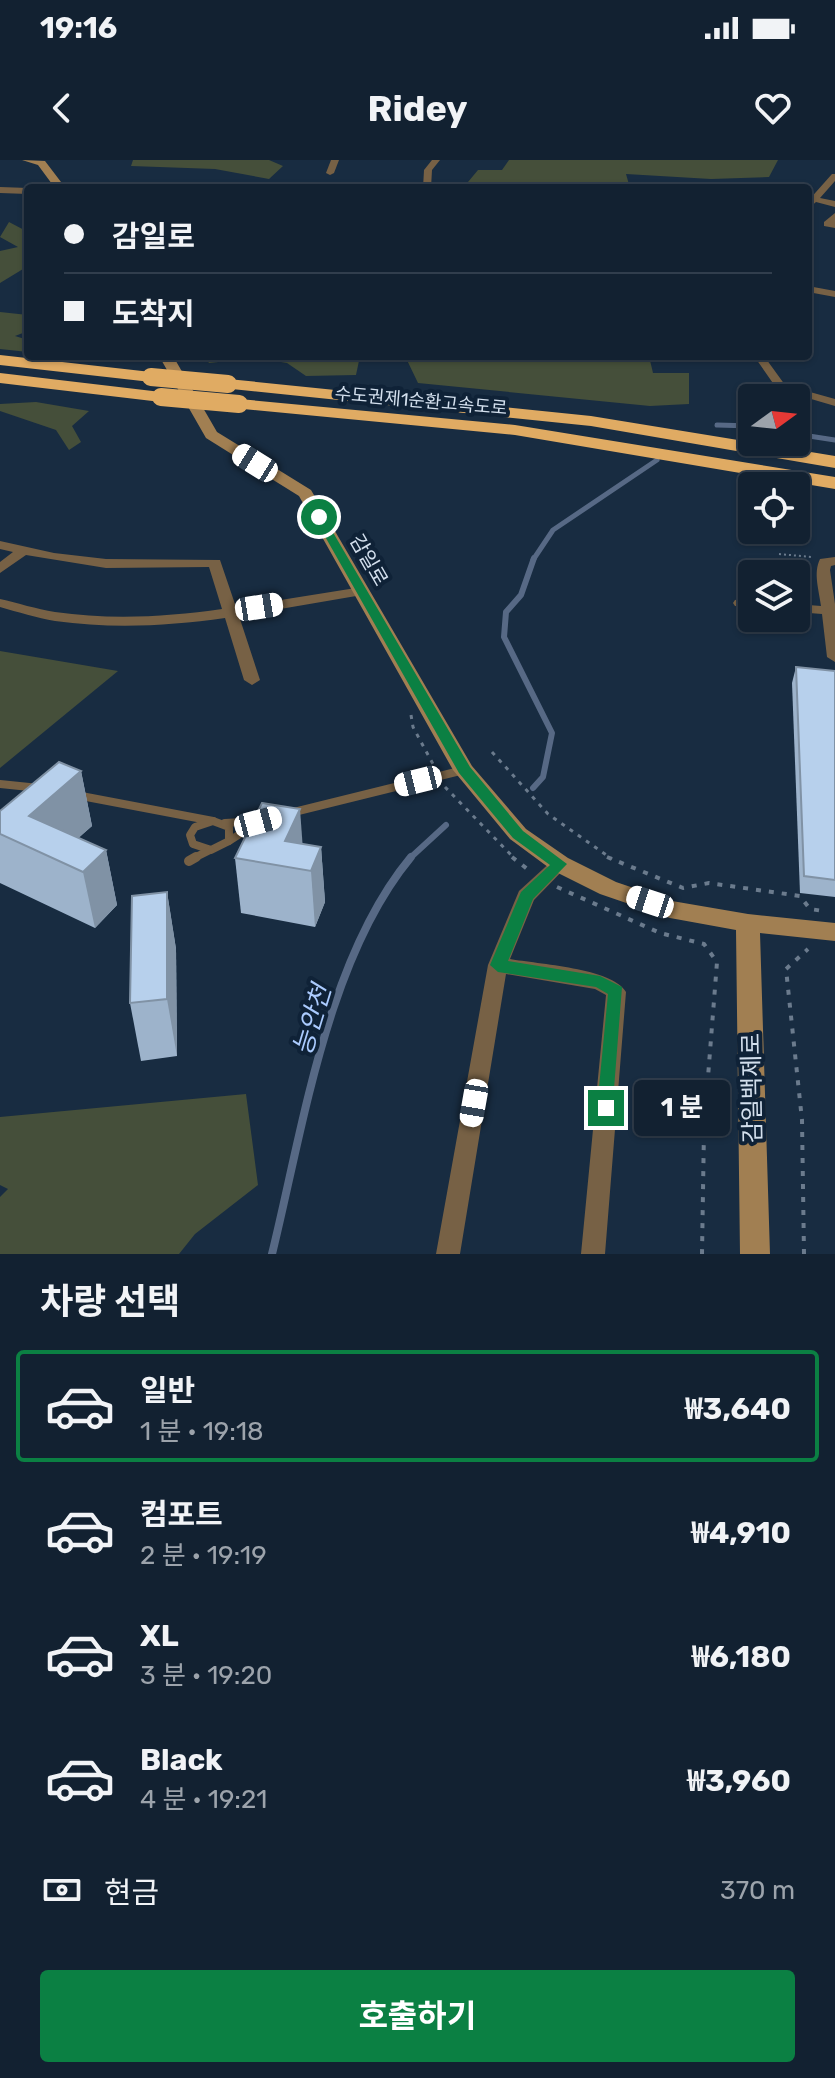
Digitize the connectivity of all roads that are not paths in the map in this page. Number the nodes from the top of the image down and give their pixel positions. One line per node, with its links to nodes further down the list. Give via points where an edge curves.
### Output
1 (27, 160): 4 (street)
2 (335, 160): 5 (street)
3 (436, 160): 8 (street, via 428,170)
4 (45, 162): 7 (street)
5 (330, 173)
6 (835, 176): 12 (street)
7 (60, 184)
8 (427, 184)
9 (0, 190): 10 (street)
10 (24, 192): 11 (street)
11 (0, 199)
12 (814, 199): 13 (street)
13 (835, 204)
14 (835, 216): 15 (street, via 827,224)
15 (835, 225)
16 (812, 290): 17 (street)
17 (835, 294)
18 (0, 360): 23 (highway, 수도권제1순환고속도로, bridge, via 591,421)
19 (168, 360): 29 (street, 감일로, via 211,435 305,493)
20 (762, 360): 22 (street, via 781,387)
21 (0, 378): 24 (highway, 수도권제1순환고속도로, bridge, via 577,439)
22 (835, 403)
23 (835, 462)
24 (835, 483)
25 (0, 545): 26 (street)
26 (23, 551): 28 (street); 32 (street, via 142,567 215,563)
27 (828, 559): 33 (street, via 823,570)
28 (0, 569)
29 (362, 591): 32 (street); 36 (street, 감일로)
30 (0, 603): 32 (street, via 55,616 137,621)
31 (810, 609): 33 (street)
32 (230, 611): 35 (street)
33 (831, 611): 34 (street)
34 (835, 657)
35 (252, 680)
36 (464, 770): 41 (lane); 50 (street, 감일로, via 509,825)
37 (0, 784): 38 (lane)
38 (48, 790)
39 (63, 793): 40 (lane)
40 (183, 815): 43 (lane); 46 (lane)
41 (281, 816)
42 (269, 819): 44 (lane)
43 (213, 821): 45 (lane); 46 (lane)
44 (258, 822): 45 (lane); 47 (lane)
45 (225, 823): 47 (lane, via 232,831)
46 (193, 830): 48 (lane)
47 (229, 841): 49 (lane)
48 (193, 844): 49 (lane); 49 (lane, via 189,861)
49 (211, 850)
50 (560, 864): 51 (street, 감일로, via 608,888 670,909); 53 (street, via 526,896)
51 (748, 923): 52 (street, 감일로, via 810,919); 56 (street, 감일백제로)
52 (835, 932)
53 (498, 965): 54 (street); 55 (street, via 600,982 616,992)
54 (448, 1254)
55 (593, 1254)
56 (755, 1254)

